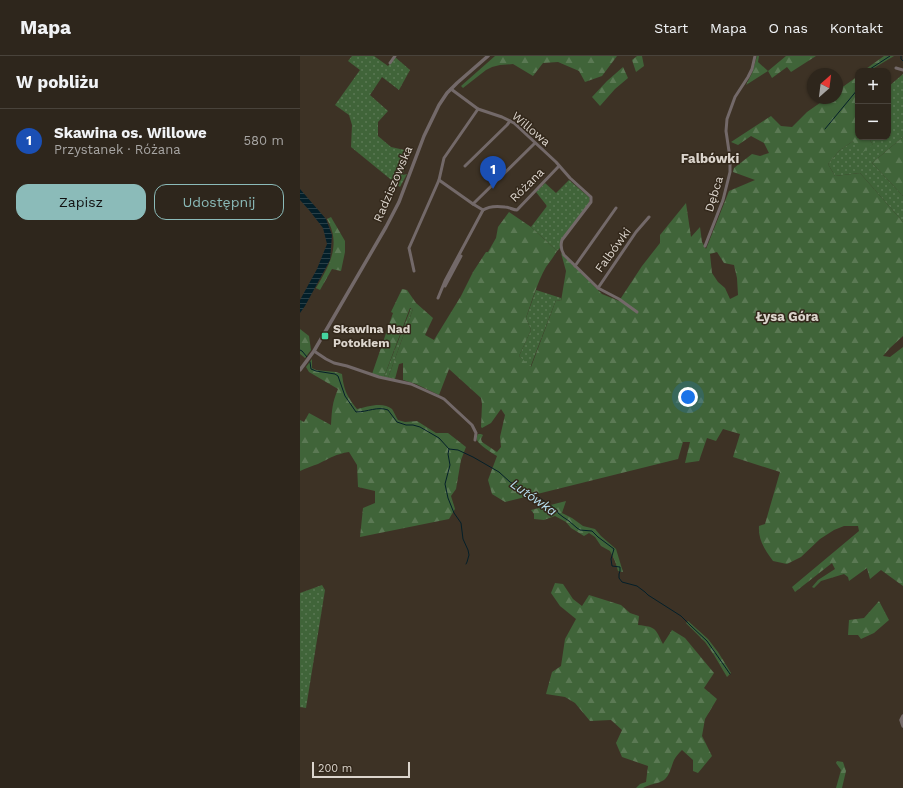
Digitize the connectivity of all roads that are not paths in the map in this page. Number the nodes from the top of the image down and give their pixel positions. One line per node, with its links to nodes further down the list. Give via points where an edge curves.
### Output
1 (395, 56): 4 (street)
2 (488, 56): 7 (street, Radziszowska)
3 (755, 56): 19 (street, Dębca, via 752,69 735,97 727,119 730,172 723,200)
4 (390, 63)
5 (896, 68): 6 (street)
6 (903, 70)
7 (451, 89): 8 (street, Willowa); 25 (street, Radziszowska, via 424,136 399,202 386,227)
8 (478, 109): 9 (street, Willowa); 13 (street, via 444,158)
9 (510, 121): 10 (street, Willowa); 11 (street)
10 (535, 143): 12 (street, Willowa); 15 (street, Różana)
11 (465, 166)
12 (559, 166): 14 (street, Willowa); 17 (street, Różana, via 517,210 494,206)
13 (439, 180): 15 (street); 21 (street, via 409,248)
14 (591, 197): 20 (street, Falbówki, via 592,202 560,245 564,255)
15 (473, 204): 17 (street)
16 (616, 208): 20 (street, Falbówki)
17 (483, 210): 23 (street)
18 (649, 217): 22 (street, Falbówki)
19 (705, 246)
20 (575, 266): 22 (street, Falbówki)
21 (414, 271)
22 (598, 288): 24 (street)
23 (438, 298)
24 (637, 312)
25 (314, 351): 26 (street, Radziszowska); 27 (street, via 334,362 378,377 410,384 444,399 472,425 476,433)
26 (300, 370)
27 (475, 440)
28 (903, 716): 29 (street)
29 (903, 726)

